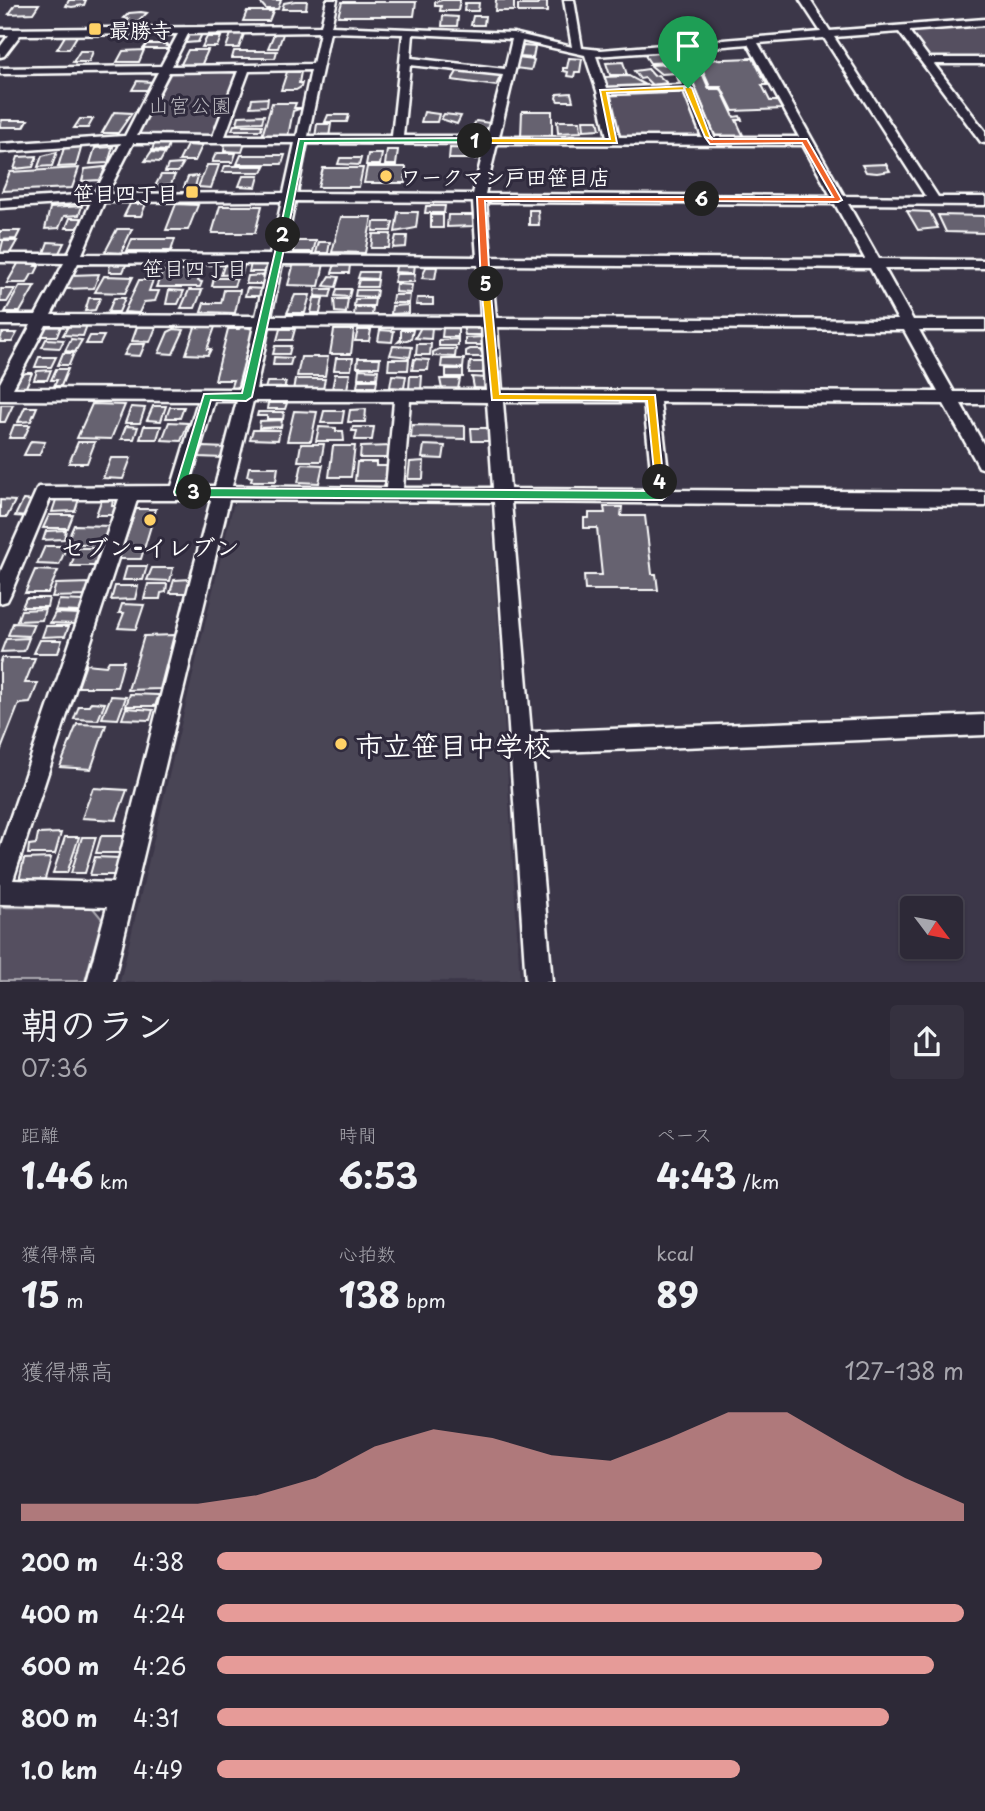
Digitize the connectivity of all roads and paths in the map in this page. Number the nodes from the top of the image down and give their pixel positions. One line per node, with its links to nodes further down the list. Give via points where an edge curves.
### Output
1 (332, 0): 5 (street)
2 (569, 0): 15 (street)
3 (805, 0): 11 (street)
4 (985, 22): 6 (street)
5 (325, 29): 7 (street); 8 (street); 21 (street)
6 (902, 29): 11 (street); 19 (street)
7 (185, 30): 10 (street); 23 (street)
8 (408, 31): 12 (street); 18 (street)
9 (0, 32): 10 (street)
10 (17, 32): 17 (street)
11 (828, 35): 13 (street); 43 (street)
12 (518, 37): 15 (street); 25 (street)
13 (751, 41): 14 (street); 37 (street)
14 (672, 48): 16 (street); 26 (street)
15 (576, 51): 16 (street)
16 (590, 53): 27 (street)
17 (0, 54)
18 (404, 61): 25 (street); 33 (street)
19 (926, 61): 20 (street); 28 (street)
20 (985, 61)
21 (318, 67): 22 (street); 32 (street)
22 (245, 68): 23 (street); 31 (street)
23 (166, 69): 24 (street); 29 (street)
24 (0, 71)
25 (507, 72): 34 (street)
26 (688, 88): 27 (street); 36 (street)
27 (603, 91): 35 (street)
28 (981, 128): 30 (street)
29 (129, 139): 31 (street); 38 (street); 40 (street)
30 (985, 139)
31 (218, 140): 32 (street)
32 (301, 141): 33 (street); 39 (street)
33 (397, 141): 34 (street)
34 (493, 141): 35 (street); 41 (street)
35 (614, 141): 36 (street)
36 (710, 141): 37 (street)
37 (804, 141): 42 (street)
38 (0, 148)
39 (290, 197): 40 (street); 41 (street); 48 (street)
40 (99, 198): 45 (street); 46 (street)
41 (480, 199): 42 (street); 49 (street)
42 (838, 200): 43 (street); 50 (street)
43 (934, 200): 44 (street)
44 (985, 201)
45 (0, 204)
46 (74, 257): 47 (street); 48 (street); 53 (street)
47 (0, 258)
48 (278, 258): 49 (street); 54 (street)
49 (484, 259): 50 (street); 55 (street)
50 (874, 263): 51 (street); 56 (street)
51 (985, 264)
52 (0, 320): 53 (street)
53 (42, 320): 54 (street); 58 (street)
54 (264, 320): 55 (street); 61 (street)
55 (488, 322): 56 (street); 63 (street)
56 (908, 324): 57 (street); 64 (street)
57 (985, 325)
58 (1, 394): 60 (street)
59 (403, 396): 61 (street); 63 (street); 70 (street)
60 (207, 397): 61 (street); 67 (street)
61 (246, 397): 69 (street)
62 (652, 397): 63 (street); 64 (street); 72 (street)
63 (496, 398): 71 (street)
64 (950, 398): 65 (street); 66 (street)
65 (985, 398)
66 (985, 462)
67 (179, 492): 68 (street); 69 (street)
68 (130, 493): 74 (street, via 44,492); 77 (street)
69 (223, 493): 70 (street); 79 (street)
70 (394, 493): 71 (street)
71 (502, 494): 72 (street); 76 (street)
72 (662, 495): 73 (street)
73 (985, 499)
74 (0, 595)
75 (985, 724): 76 (street)
76 (521, 743): 81 (street)
77 (0, 883)
78 (0, 892): 79 (street)
79 (122, 895): 80 (street)
80 (100, 982)
81 (539, 982)

